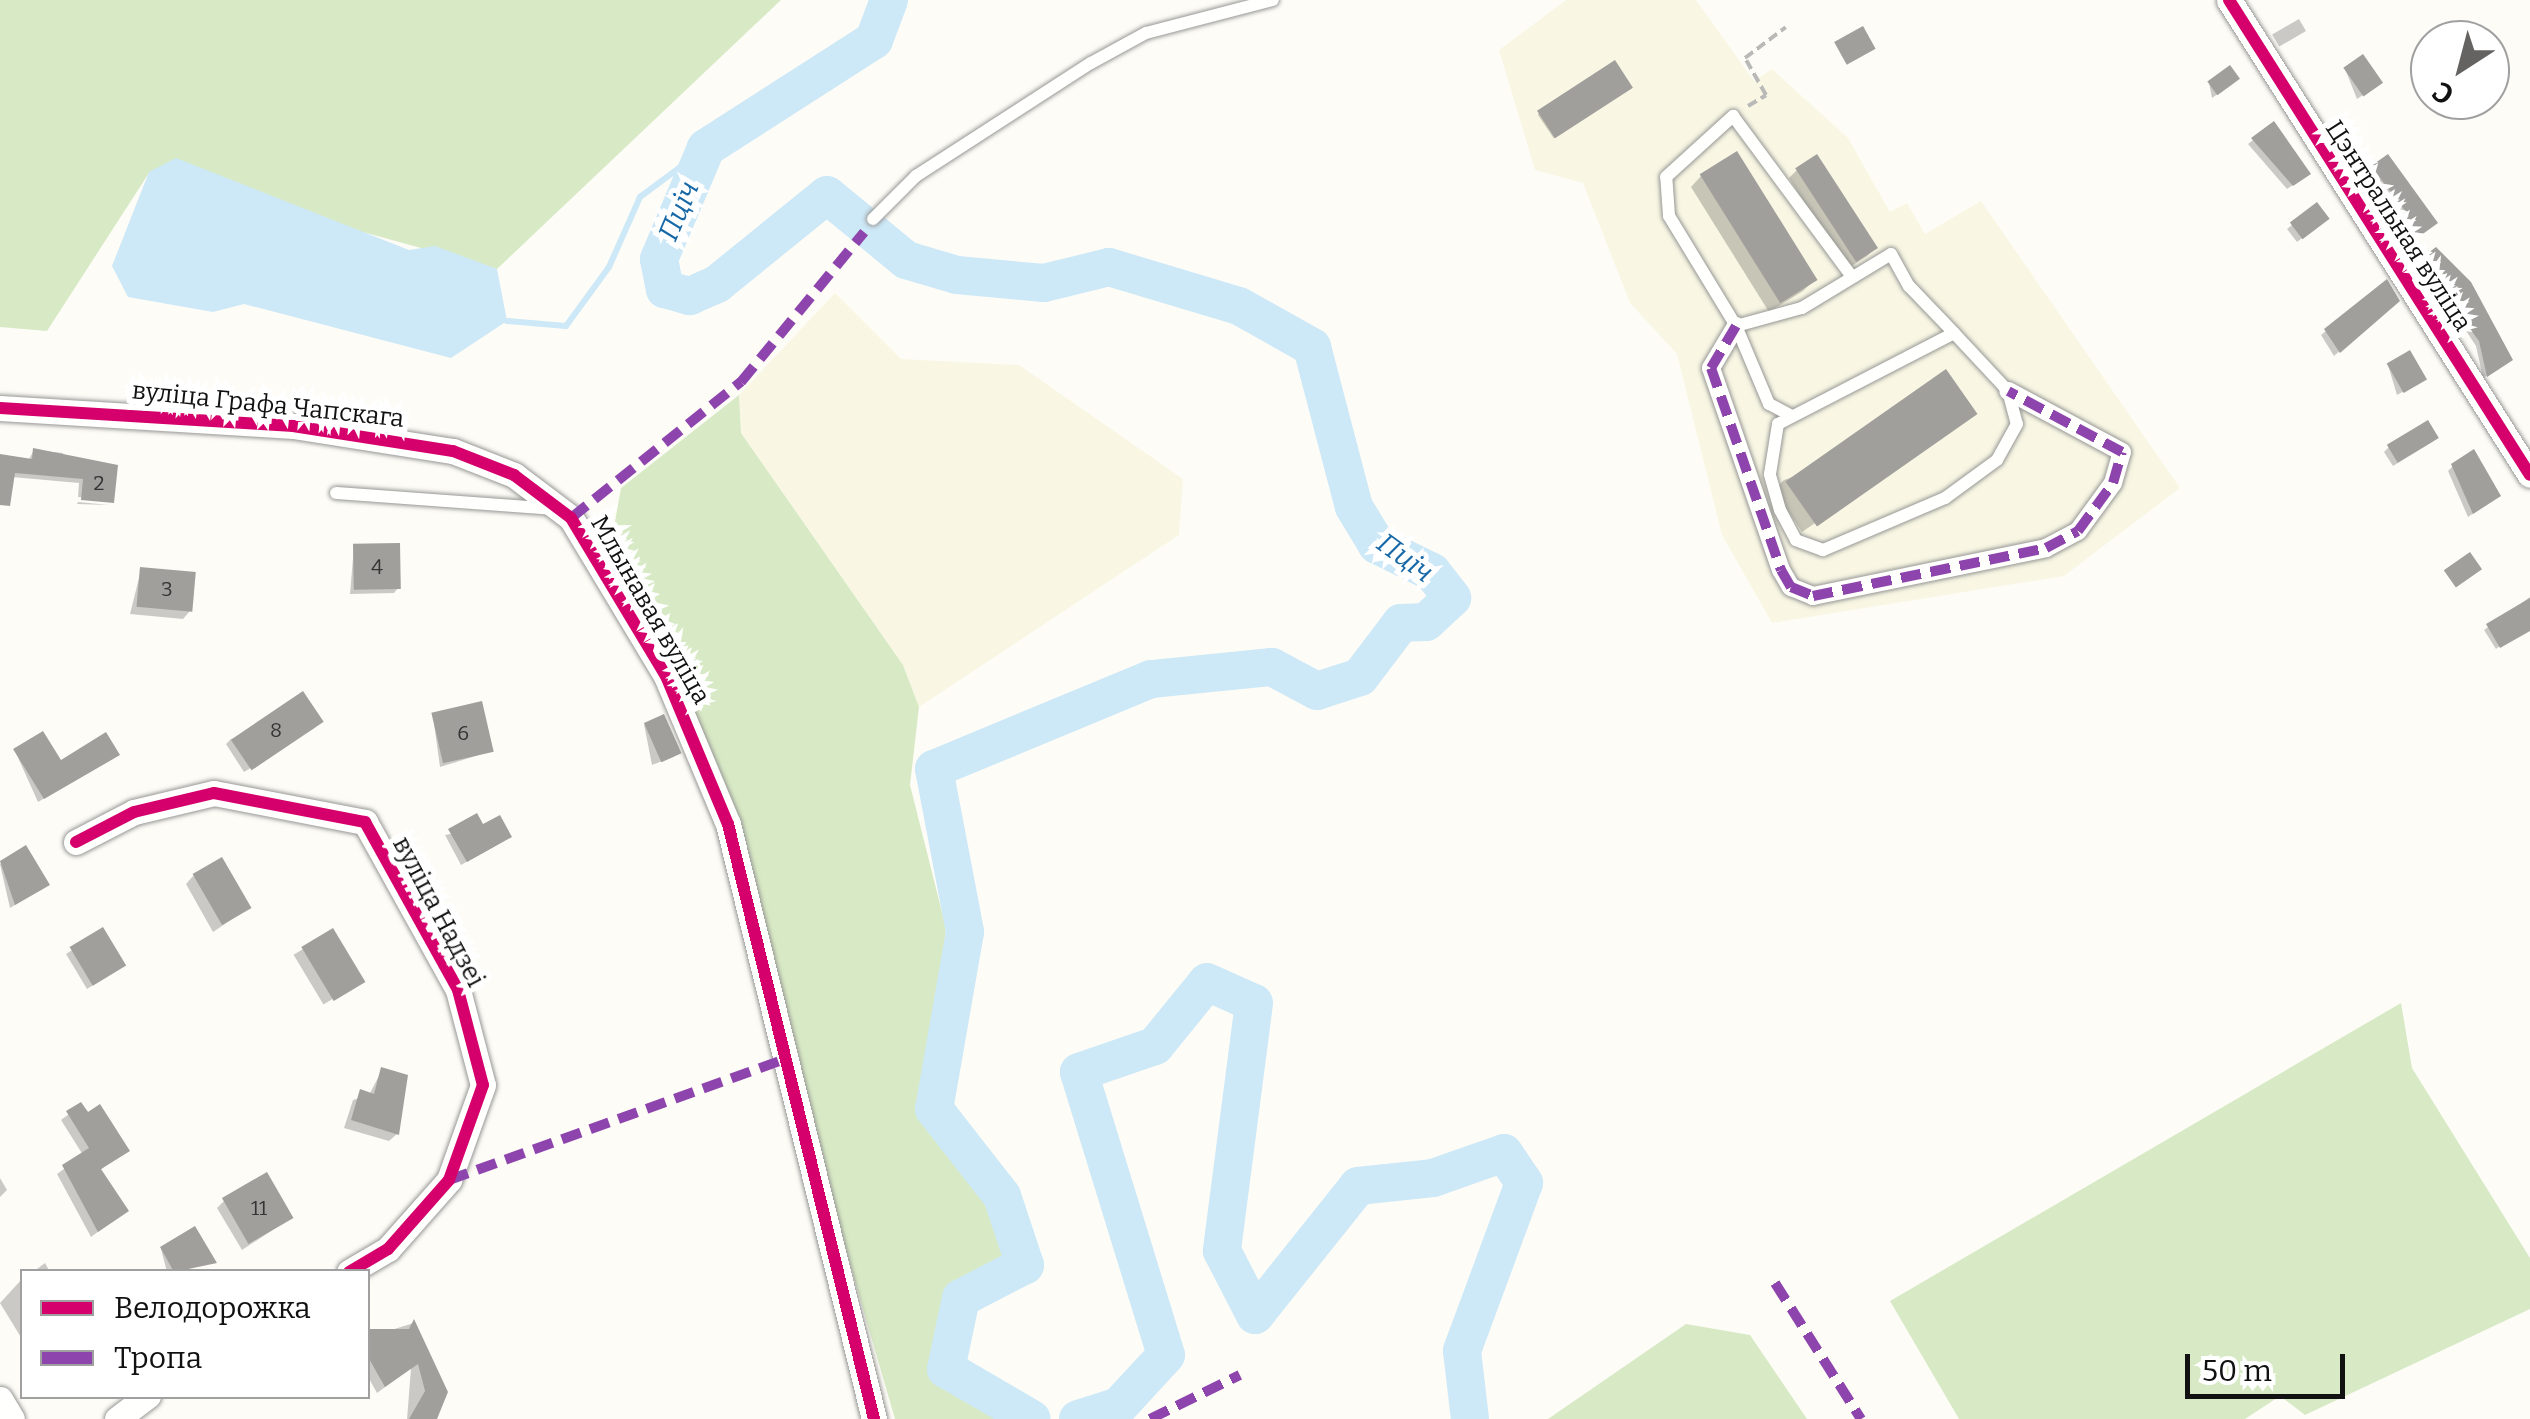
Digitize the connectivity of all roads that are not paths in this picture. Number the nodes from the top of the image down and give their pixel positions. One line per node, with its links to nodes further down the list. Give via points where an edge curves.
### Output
1 (1273, 0): 3 (lane, via 1146,33 1090,63 916,176)
2 (2229, 0): 10 (street, Цэнтральная вуліца)
3 (873, 219)
4 (1852, 277): 5 (lane, via 1802,308); 5 (lane, via 1733,116 1674,163 1661,193); 6 (lane, via 1891,254)
5 (1736, 326): 7 (street, via 1711,368 1781,570 1790,587 1813,596 2046,548 2078,530 2113,484 2122,452); 9 (lane, via 1769,404)
6 (1954, 333): 7 (lane); 9 (lane)
7 (2008, 391): 9 (lane, via 2017,424 1996,460 1944,498 1823,550 1796,540 1770,474 1778,424)
8 (0, 408): 12 (street, вуліца Графа Чапскага, via 374,436 484,461)
9 (1790, 414)
10 (2530, 475)
11 (336, 494): 12 (lane)
12 (566, 513): 19 (street, Млынавая вуліца, via 666,676 728,824)
13 (76, 842): 14 (street, вуліца Надзеі, via 134,812 214,793 365,822 458,990 484,1085 449,1180 388,1249)
14 (354, 1269)
15 (0, 1399): 17 (street)
16 (144, 1399): 18 (street)
17 (12, 1419)
18 (117, 1419)
19 (874, 1419)

